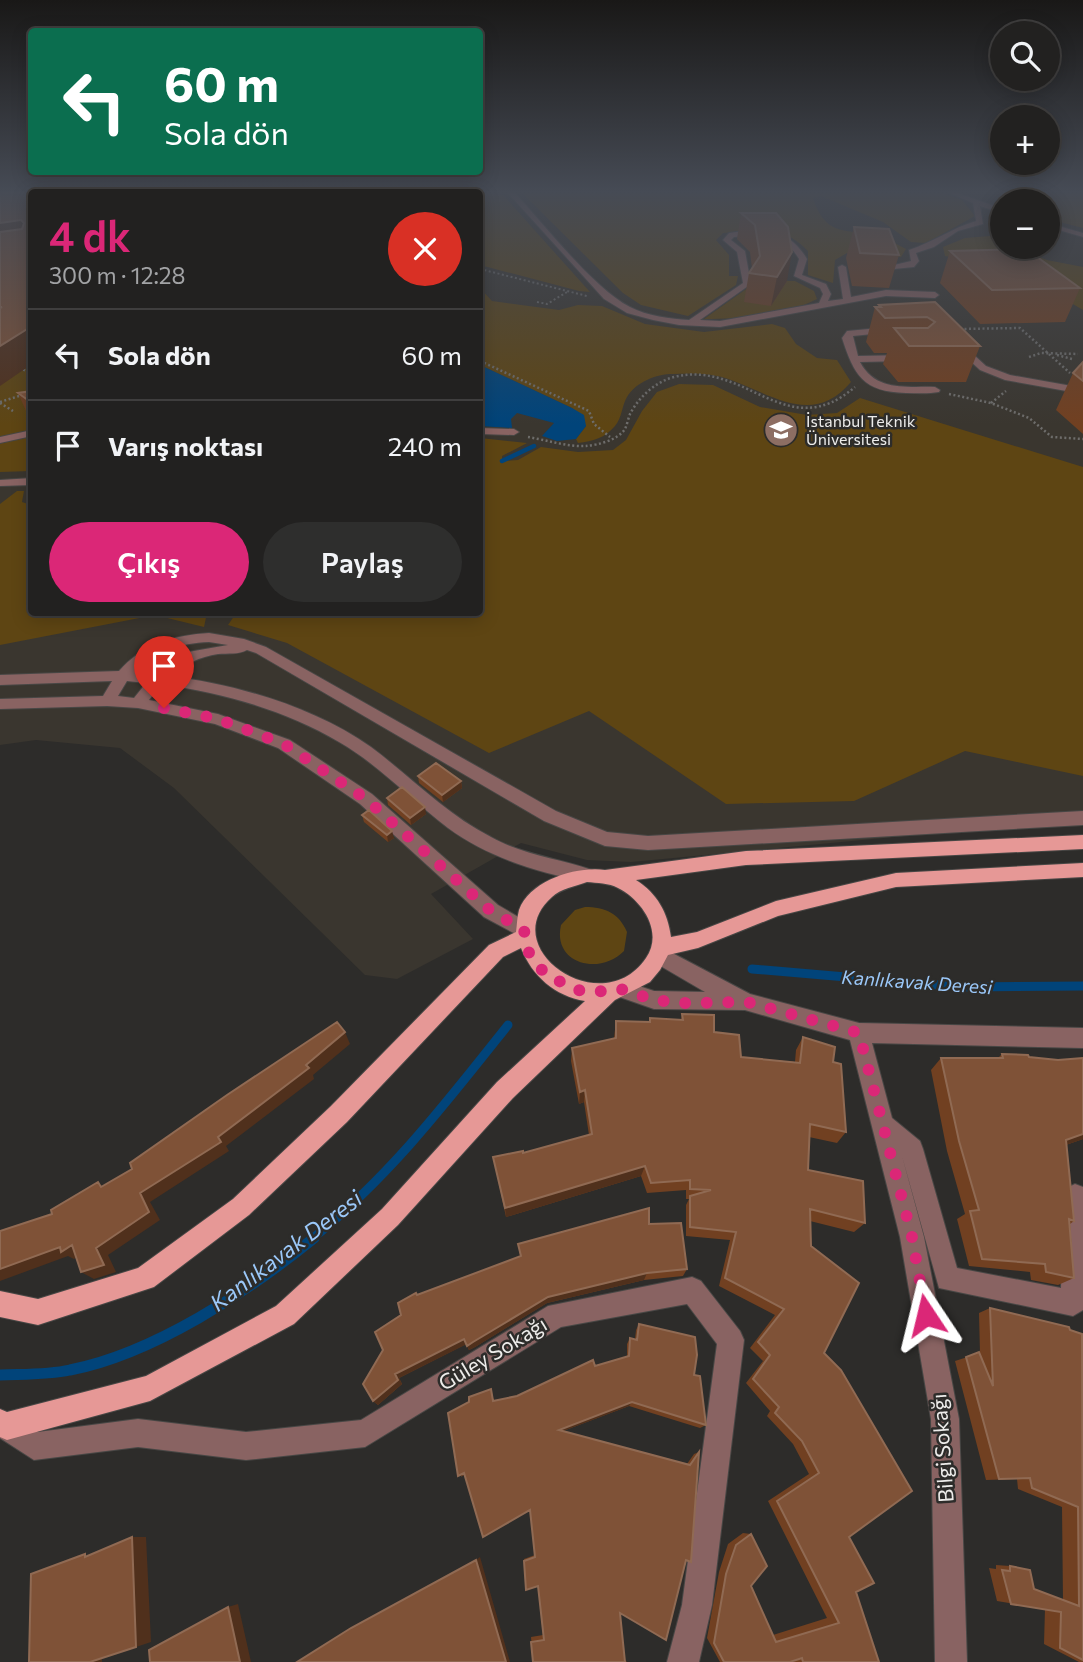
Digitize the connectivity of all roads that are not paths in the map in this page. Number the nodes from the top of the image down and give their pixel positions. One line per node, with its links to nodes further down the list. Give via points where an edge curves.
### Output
1 (583, 271): 10 (street, via 607,297 630,311)
2 (745, 271): 10 (street, via 747,284)
3 (800, 271): 8 (street, via 798,276 823,286 827,294)
4 (843, 271): 7 (street)
5 (873, 295): 6 (street); 7 (street); 9 (street)
6 (934, 295)
7 (847, 300): 8 (street)
8 (823, 304): 10 (street, via 743,322)
9 (906, 306)
10 (690, 323)
11 (901, 330): 14 (street, via 849,333)
12 (945, 330): 16 (street, via 983,368 1008,378)
13 (916, 358): 14 (street)
14 (854, 359): 15 (street, via 873,386)
15 (935, 390)
16 (1083, 391)
17 (483, 431): 18 (street)
18 (514, 432)
19 (28, 434): 20 (street)
20 (0, 440)
21 (28, 480): 22 (street)
22 (0, 483)
23 (261, 650): 24 (street, via 238,640 188,638 163,646); 26 (street, via 198,653); 30 (street, via 550,816 605,839 648,843)
24 (124, 676): 25 (street); 26 (street); 27 (street)
25 (0, 680)
26 (155, 680): 28 (street); 33 (street, via 250,699 310,720 372,757 471,835 518,858)
27 (107, 701): 28 (street); 29 (street)
28 (138, 703): 34 (street, via 218,719 284,744 366,799 491,911)
29 (0, 705)
30 (1083, 818)
31 (1083, 842): 33 (main road, via 746,858)
32 (1083, 870): 35 (main road, via 896,880 776,909)
33 (596, 876): 34 (main road, via 567,879 537,898); 35 (main road, via 634,888 655,908 663,935)
34 (525, 934): 36 (main road, via 536,964 561,984 594,992); 42 (main road, via 496,951 339,1114 241,1207 145,1278 37,1312)
35 (660, 951): 36 (main road, via 651,969); 37 (street, via 702,981)
36 (616, 990): 37 (street, via 654,1000); 43 (main road, via 505,1090 390,1217 285,1315 150,1388)
37 (747, 1002): 38 (street)
38 (859, 1033): 39 (street); 40 (street, Bilgi Sokağı)
39 (1083, 1038)
40 (882, 1124): 41 (street, via 912,1149 948,1279 1073,1303); 45 (street, Bilgi Sokağı, via 912,1237 945,1419)
41 (1075, 1196)
42 (0, 1304)
43 (3, 1425): 44 (street, Güley Sokağı, via 34,1446 138,1433 246,1446 365,1433 557,1315 692,1290 731,1340 697,1605)
44 (683, 1662)
45 (951, 1662)

